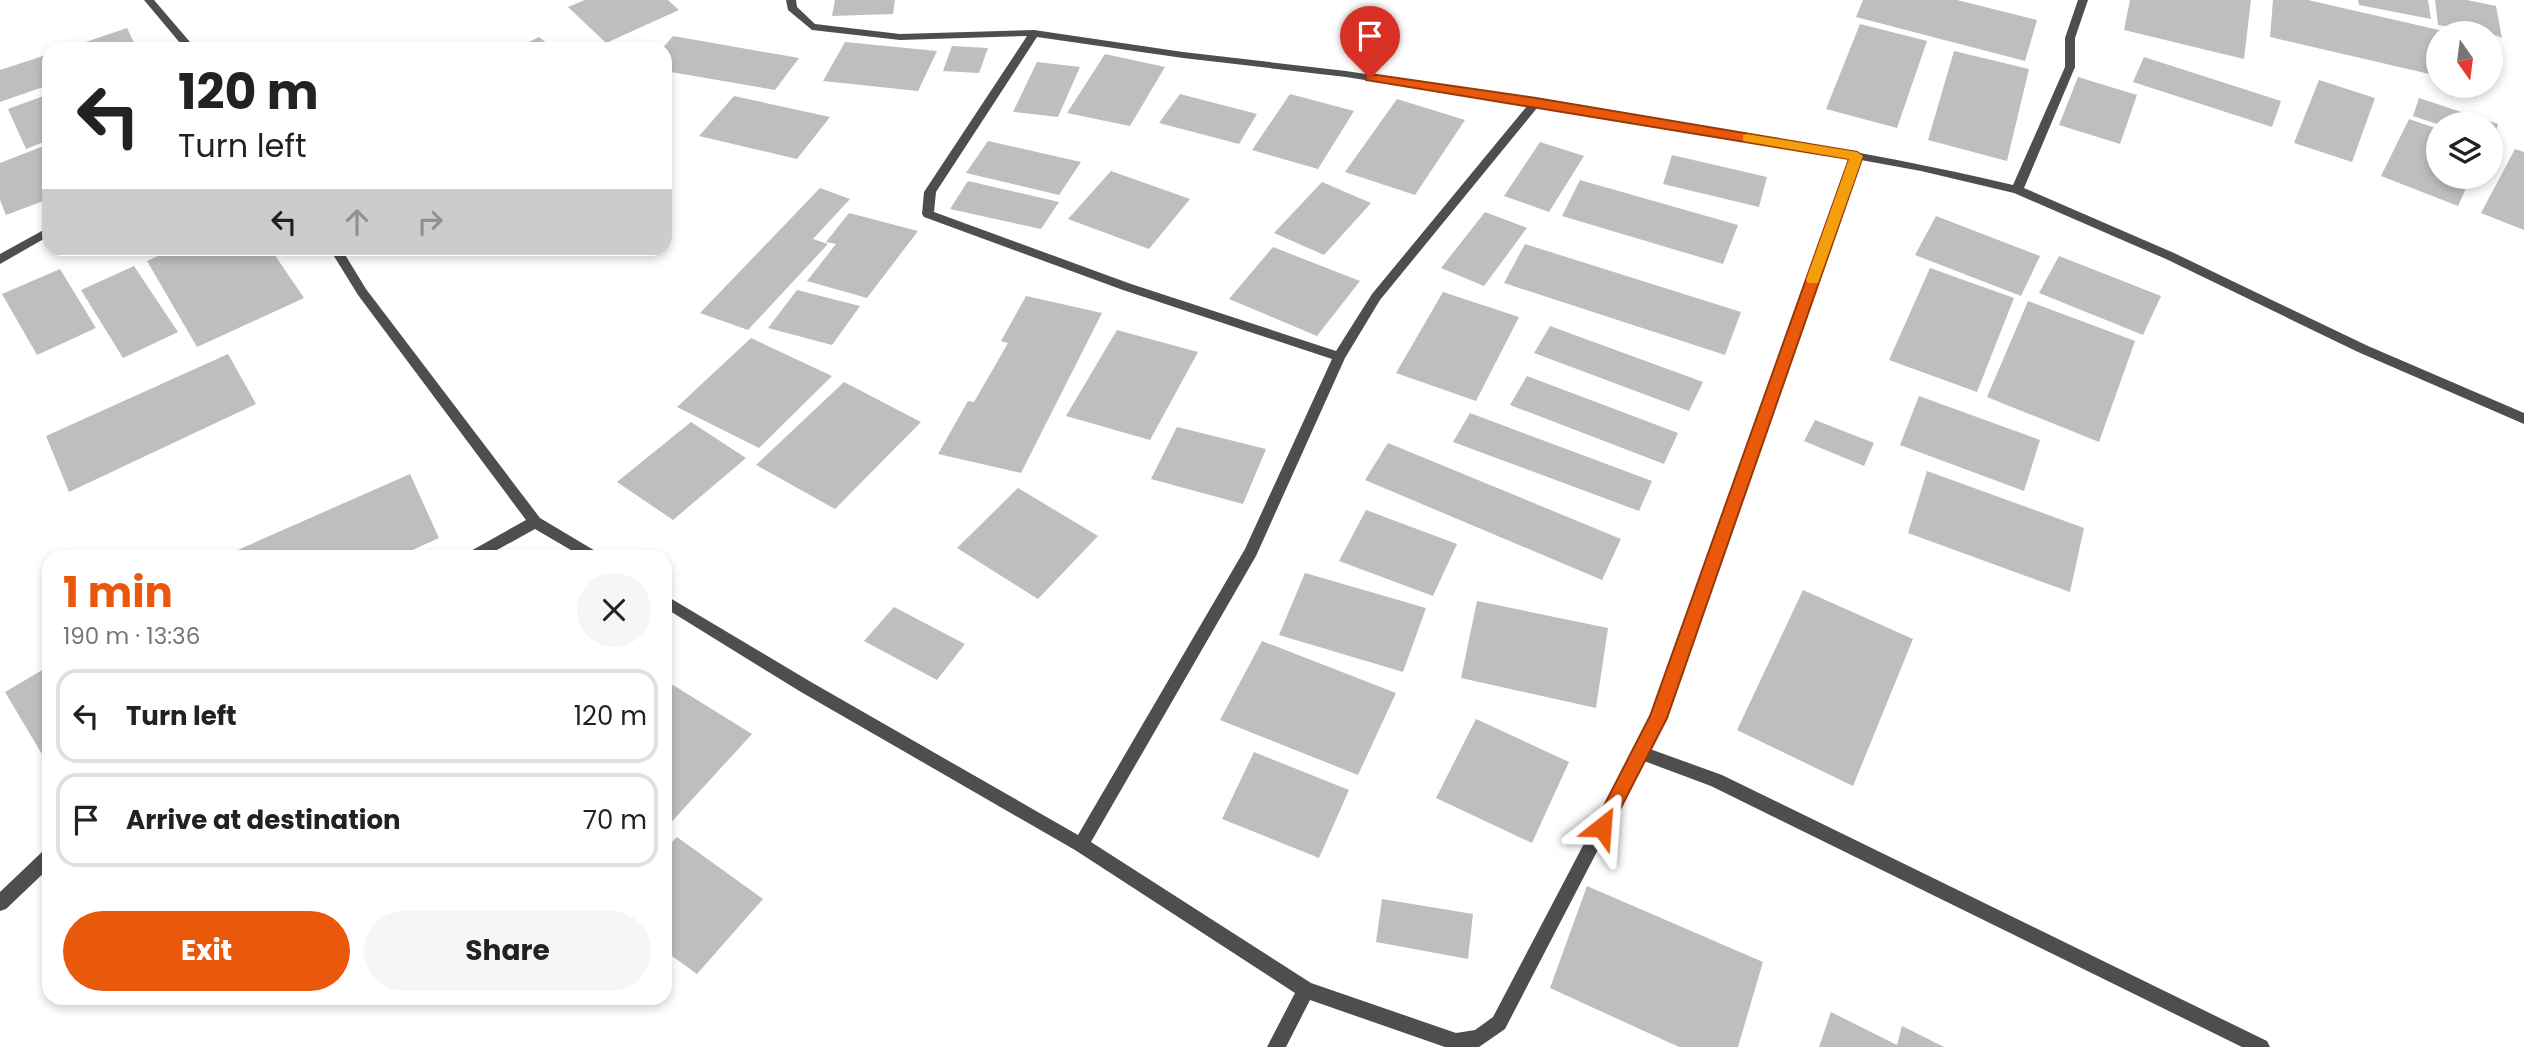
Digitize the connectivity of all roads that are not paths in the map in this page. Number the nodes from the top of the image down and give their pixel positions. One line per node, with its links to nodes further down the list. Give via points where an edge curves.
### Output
1 (149, 0): 5 (street)
2 (791, 0): 4 (street, via 792,8 812,27 900,37)
3 (2083, 0): 8 (street, via 2070,38 2070,67)
4 (1034, 33): 6 (street); 12 (street, via 930,191 928,214 1127,288)
5 (185, 42)
6 (1536, 102): 7 (street); 12 (street, via 1376,297)
7 (1857, 156): 8 (street); 18 (street, via 1658,718)
8 (2017, 190): 13 (street)
9 (42, 235): 11 (street)
10 (340, 256): 14 (street)
11 (0, 260)
12 (1339, 357): 19 (street, via 1251,552)
13 (2524, 419)
14 (535, 522): 15 (street); 16 (street)
15 (485, 550)
16 (582, 550)
17 (672, 605): 19 (street)
18 (1640, 753): 22 (street, via 1499,1023 1479,1038 1456,1042); 24 (street, via 1716,780)
19 (1081, 845): 22 (street)
20 (42, 864): 21 (street)
21 (0, 903)
22 (1307, 990): 23 (street)
23 (1276, 1047)
24 (2261, 1047)

